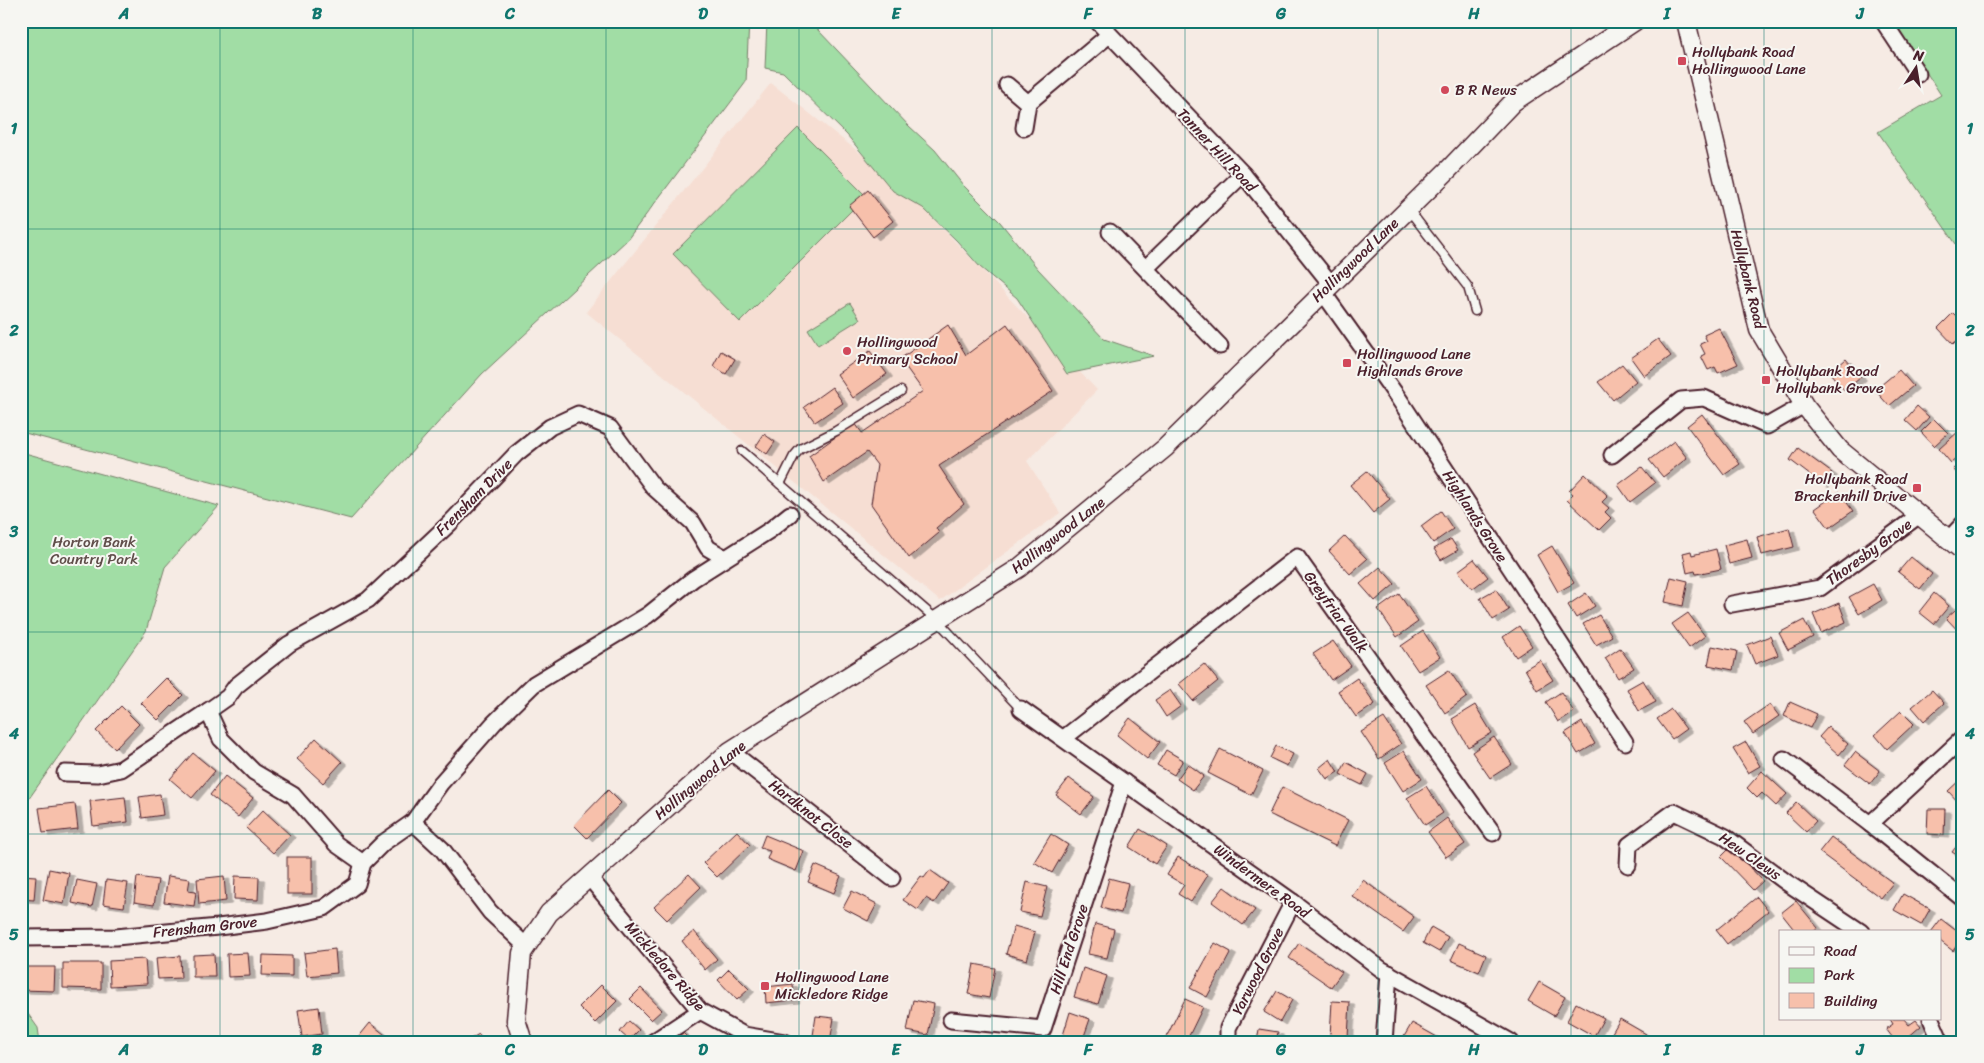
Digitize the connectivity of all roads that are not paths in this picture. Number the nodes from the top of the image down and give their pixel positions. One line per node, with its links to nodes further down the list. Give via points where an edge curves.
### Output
1 (1097, 21): 5 (street, Tanner Hill Road)
2 (1635, 21): 11 (street, Hollingwood Lane, via 1513,102)
3 (1686, 21): 18 (street, Hollybank Road, via 1759,330)
4 (1883, 21): 6 (street)
5 (1109, 35): 8 (street); 10 (street, Tanner Hill Road)
6 (1918, 74)
7 (1007, 85): 8 (street)
8 (1028, 103): 9 (street)
9 (1024, 128)
10 (1243, 174): 13 (street); 14 (street, Tanner Hill Road)
11 (1408, 209): 14 (street, Hollingwood Lane); 15 (lane, via 1468,287)
12 (1110, 232): 13 (street)
13 (1146, 268): 16 (street)
14 (1326, 288): 29 (street, Hollingwood Lane, via 1165,448 1019,568); 34 (street, Highlands Grove)
15 (1474, 312)
16 (1220, 346)
17 (901, 391): 21 (lane, via 800,449)
18 (1804, 405): 20 (street, via 1768,426 1704,398 1681,400); 23 (street, Hollybank Road, via 1840,450)
19 (742, 451): 21 (lane)
20 (1612, 455)
21 (780, 484): 29 (lane)
22 (790, 514): 27 (street)
23 (1918, 516): 25 (street, Hollybank Road); 28 (street, Thoresby Grove, via 1820,588)
24 (1963, 524): 25 (street)
25 (1949, 539): 26 (street, Hollybank Road)
26 (1963, 551)
27 (725, 558): 31 (street, Frensham Drive, via 708,548 693,523 654,488 610,428 578,414 550,427 516,454 450,523 368,600 289,644); 39 (street, via 648,615 534,684 440,783)
28 (1732, 604)
29 (937, 620): 30 (lane); 35 (street, Hollingwood Lane)
30 (1021, 709): 32 (street, Windermere Road)
31 (208, 711): 37 (street, Frensham Drive, via 121,770 98,774); 42 (street, via 221,739 254,772 293,795 336,844)
32 (1064, 738): 38 (street, Windermere Road); 41 (street, Greyfriar Walk, via 1297,558)
33 (1963, 738): 40 (street)
34 (1625, 742)
35 (730, 751): 44 (street, Hollingwood Lane); 45 (street, Hardknot Close)
36 (1784, 759): 40 (street)
37 (65, 773)
38 (1124, 782): 47 (street, Windermere Road); 53 (street, Hill End Grove, via 1043,1029)
39 (413, 822): 42 (street, Frensham Grove, via 383,843); 50 (street, via 442,849 490,912)
40 (1870, 824): 46 (street)
41 (1494, 833)
42 (363, 863): 49 (street, Frensham Grove, via 357,884 324,908 266,921 116,937)
43 (1628, 865): 48 (street, Hew Clews, via 1629,845 1674,812 1724,836)
44 (589, 876): 50 (street, Hollingwood Lane, via 549,913); 52 (street, Mickledore Ridge)
45 (892, 878)
46 (1963, 899)
47 (1293, 902): 51 (street, Windermere Road); 58 (street, Yarwood Grove, via 1228,1028)
48 (1858, 930)
49 (21, 938)
50 (526, 946): 55 (street, Hollingwood Lane, via 522,953 516,1020)
51 (1389, 973): 59 (street); 60 (street, Windermere Road)
52 (700, 1011): 56 (street); 57 (street, Mickledore Ridge, via 744,1035)
53 (951, 1020)
54 (1931, 1020): 61 (street)
55 (523, 1042)
56 (653, 1042)
57 (785, 1042)
58 (1228, 1042)
59 (1384, 1042)
60 (1511, 1042)
61 (1941, 1042)

